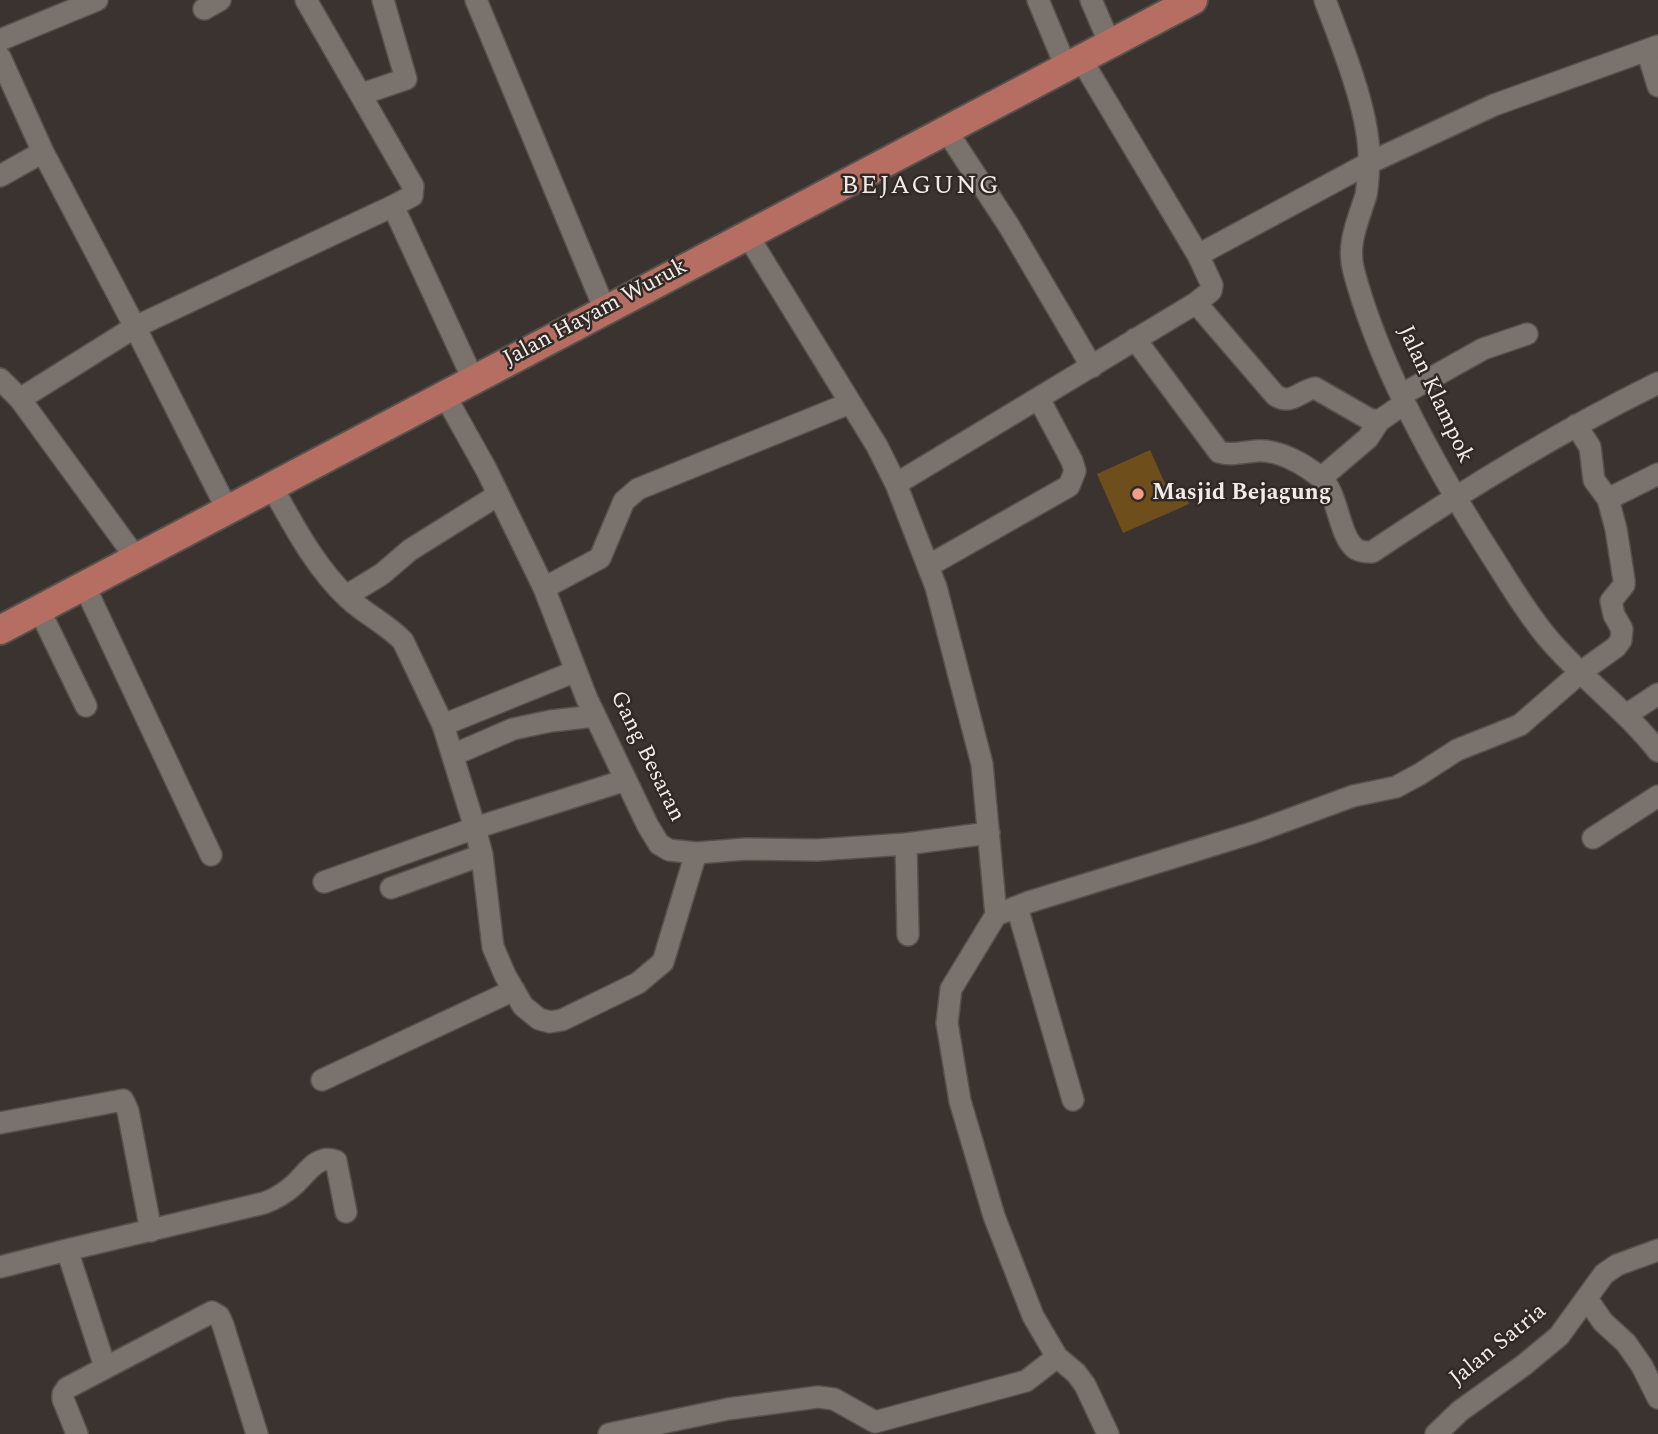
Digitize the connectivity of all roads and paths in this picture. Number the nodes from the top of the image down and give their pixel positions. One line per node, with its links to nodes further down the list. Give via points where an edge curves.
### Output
1 (97, 0): 9 (street)
2 (306, 0): 14 (street)
3 (383, 0): 14 (street, via 407,79)
4 (476, 0): 23 (street)
5 (1038, 0): 12 (street)
6 (1091, 0): 10 (street)
7 (1193, 0): 10 (main road, Jalan Hayam Wuruk)
8 (1325, 0): 17 (street, Jalan Klampok, via 1363,116)
9 (1, 40): 16 (street)
10 (1110, 44): 12 (main road, Jalan Hayam Wuruk)
11 (1652, 48): 13 (street); 17 (street, via 1494,105)
12 (1074, 63): 15 (main road, Jalan Hayam Wuruk); 21 (street)
13 (1658, 86)
14 (362, 94): 19 (street, via 413,186 412,196)
15 (946, 131): 20 (main road, Jalan Hayam Wuruk); 27 (street, via 1009,226)
16 (43, 152): 18 (street); 24 (street)
17 (1368, 163): 21 (street); 33 (street, Jalan Klampok, via 1367,192 1352,239 1353,271)
18 (0, 176)
19 (393, 206): 24 (street); 29 (street)
20 (748, 236): 23 (main road, Jalan Hayam Wuruk); 35 (street)
21 (1198, 255): 22 (street, via 1212,285)
22 (1196, 303): 26 (street); 36 (street, via 1275,395 1290,400 1315,388)
23 (604, 310): 29 (main road, Jalan Hayam Wuruk)
24 (135, 327): 32 (street); 45 (street)
25 (1527, 334): 33 (street, via 1483,349)
26 (1135, 339): 27 (street); 39 (street, via 1219,452 1275,453)
27 (1092, 367): 34 (street)
28 (0, 379): 32 (street)
29 (473, 379): 31 (main road, Jalan Hayam Wuruk)
30 (1658, 383): 37 (street)
31 (444, 394): 41 (main road, Jalan Hayam Wuruk); 42 (street, Gang Besaran)
32 (20, 399): 46 (street)
33 (1403, 399): 36 (street); 43 (street, Jalan Klampok)
34 (1039, 400): 40 (street); 47 (street, via 1072,461 1075,471 1069,486)
35 (850, 402): 40 (street); 49 (street, via 638,489 624,501 600,558)
36 (1380, 421): 39 (street, via 1368,438)
37 (1576, 425): 43 (street); 44 (street, via 1590,447 1594,480)
38 (1658, 474): 44 (street)
39 (1321, 478): 43 (street, via 1349,540 1362,551 1372,552)
40 (896, 484): 47 (street)
41 (272, 487): 45 (main road, Jalan Hayam Wuruk); 50 (street, via 308,550)
42 (498, 495): 49 (street, Gang Besaran); 50 (street)
43 (1454, 497): 54 (street, Jalan Klampok, via 1534,620)
44 (1608, 499): 54 (street, via 1624,580 1611,601 1622,629 1610,652)
45 (228, 511): 46 (main road, Jalan Hayam Wuruk)
46 (136, 558): 48 (main road, Jalan Hayam Wuruk)
47 (928, 566): 65 (street, via 982,764)
48 (84, 585): 51 (main road, Jalan Hayam Wuruk); 69 (street)
49 (544, 588): 53 (street, Gang Besaran)
50 (346, 596): 59 (street, via 402,641)
51 (39, 609): 52 (main road, Jalan Hayam Wuruk); 56 (street)
52 (0, 630)
53 (576, 671): 58 (street, Gang Besaran); 59 (street)
54 (1581, 672): 57 (street, Jalan Klampok); 73 (street, via 1520,725 1457,750 1396,787 1353,796 1255,832)
55 (1658, 694): 57 (street)
56 (86, 706)
57 (1626, 715): 60 (street, Jalan Klampok)
58 (595, 716): 61 (street, via 513,729); 62 (street, Gang Besaran)
59 (443, 724): 61 (street)
60 (1658, 751)
61 (453, 755): 64 (street)
62 (626, 780): 64 (street); 68 (street, Gang Besaran, via 659,844)
63 (1658, 796): 66 (street)
64 (475, 828): 70 (street); 71 (street)
65 (989, 834): 67 (street, Gang Besaran); 74 (street)
66 (1593, 838)
67 (906, 844): 68 (street, Gang Besaran); 75 (street)
68 (696, 853): 76 (street, via 663,962 638,983 550,1022 530,1014)
69 (211, 855)
70 (482, 855): 72 (street); 76 (street, via 493,947)
71 (324, 882)
72 (391, 888)
73 (1017, 906): 74 (street); 78 (street)
74 (996, 915): 86 (street, via 951,989 947,1023 960,1101 994,1216 1029,1306)
75 (908, 934)
76 (514, 990): 77 (street)
77 (323, 1080)
78 (1073, 1100)
79 (0, 1123): 81 (street, via 123,1100)
80 (346, 1212): 81 (street, via 332,1159 313,1165 272,1200)
81 (151, 1231): 82 (street)
82 (67, 1250): 84 (street); 87 (street)
83 (1658, 1250): 85 (street, Jalan Satria, via 1617,1265 1604,1274)
84 (0, 1266)
85 (1587, 1299): 88 (street, via 1626,1343); 93 (street, Jalan Satria, via 1547,1347)
86 (1057, 1357): 91 (street, via 1026,1381 875,1422 834,1399 818,1397 728,1409); 92 (street, via 1085,1385)
87 (105, 1367): 89 (street, via 64,1391); 90 (street, via 214,1313 223,1325)
88 (1658, 1398)
89 (77, 1434)
90 (257, 1434)
91 (609, 1434)
92 (1108, 1434)
93 (1436, 1434)

